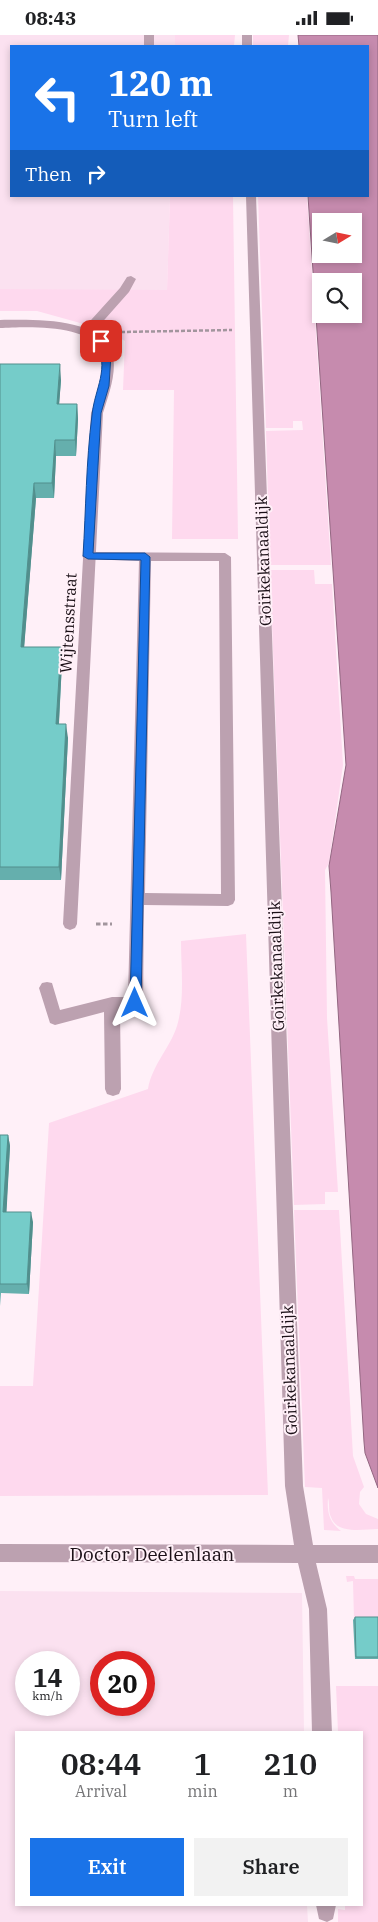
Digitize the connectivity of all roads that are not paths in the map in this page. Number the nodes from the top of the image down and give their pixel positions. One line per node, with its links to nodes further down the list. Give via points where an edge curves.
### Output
1 (251, 197): 13 (street, Goirkekanaaldijk, via 294,1486)
2 (131, 279): 4 (street)
3 (0, 324): 4 (street, via 39,325)
4 (86, 333): 5 (street, Wijtensstraat, via 101,341 107,354 105,386 97,413)
5 (88, 556): 6 (street); 8 (street, Wijtensstraat)
6 (145, 557): 7 (street); 7 (street, via 225,557 228,900)
7 (136, 899): 10 (street, via 135,1003)
8 (70, 924)
9 (47, 988): 10 (street, via 55,1018)
10 (112, 1003): 11 (street)
11 (112, 1089)
12 (0, 1553): 13 (street, Doctor Deelenlaan)
13 (305, 1555): 14 (street, Doctor Deelenlaan); 15 (street, Goirkekanaaldijk, via 318,1609)
14 (378, 1555)
15 (322, 1731)

